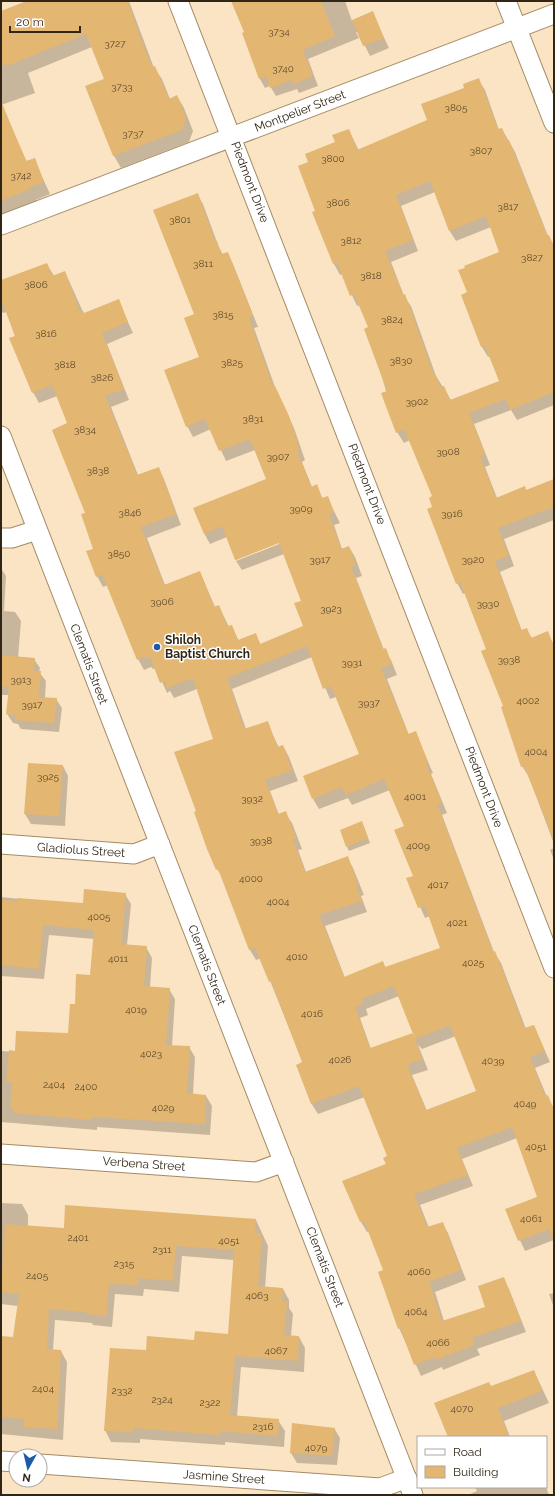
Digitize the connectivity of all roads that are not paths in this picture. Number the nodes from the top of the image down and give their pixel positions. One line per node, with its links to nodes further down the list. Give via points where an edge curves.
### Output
1 (178, 1): 6 (street, Piedmont Drive)
2 (506, 1): 4 (street)
3 (554, 14): 4 (street, Montpelier Street)
4 (517, 28): 5 (street); 6 (street, Montpelier Street)
5 (554, 123)
6 (232, 137): 7 (street, Montpelier Street); 13 (street, Piedmont Drive)
7 (1, 225)
8 (1, 436): 9 (street, Clematis Street)
9 (37, 530): 10 (street, via 12,538); 12 (street, Clematis Street)
10 (1, 538)
11 (1, 844): 12 (street, Gladiolus Street, via 134,854)
12 (160, 844): 15 (street, Clematis Street)
13 (554, 968)
14 (1, 1154): 15 (street, Verbena Street, via 256,1172)
15 (284, 1162): 17 (street, Clematis Street)
16 (48, 1465): 17 (street, Jasmine Street, via 380,1488)
17 (410, 1486)

